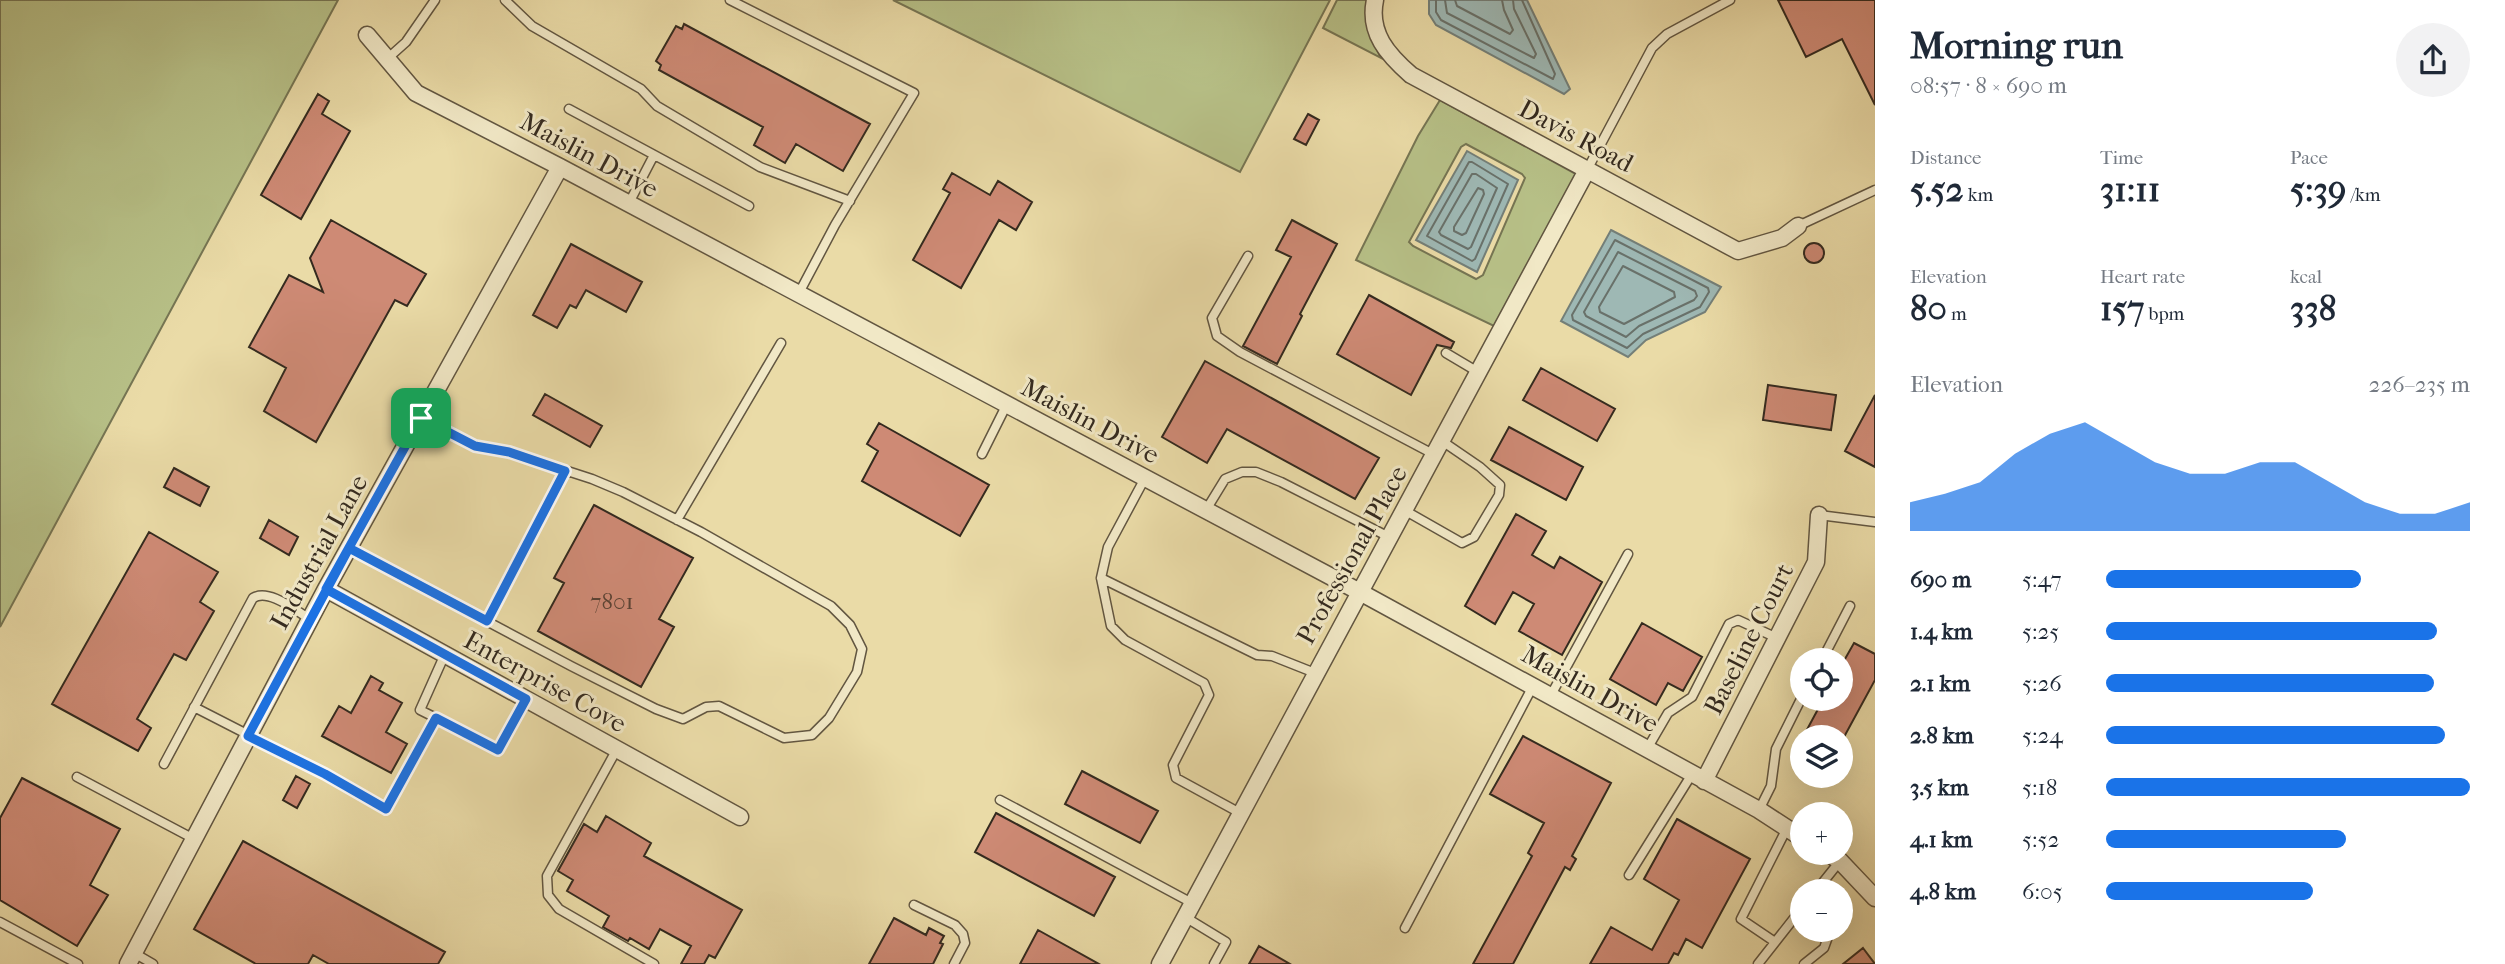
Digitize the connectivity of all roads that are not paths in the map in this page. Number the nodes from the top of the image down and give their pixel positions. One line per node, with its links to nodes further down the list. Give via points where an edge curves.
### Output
1 (435, 0): 7 (lane, via 406,43)
2 (505, 0): 13 (lane, via 532,26 641,89 657,106 748,160)
3 (730, 0): 13 (lane, via 914,93)
4 (1375, 0): 11 (street, Davis Road, via 1377,33 1390,57 1411,75)
5 (1730, 0): 11 (lane, via 1667,34 1652,48)
6 (367, 35): 7 (street, Maislin Drive)
7 (387, 59): 10 (street, Maislin Drive, via 416,93)
8 (569, 109): 9 (lane)
9 (654, 155): 14 (lane); 15 (lane)
10 (560, 167): 14 (street, Maislin Drive); 23 (street, Industrial Lane)
11 (1587, 170): 16 (street, Davis Road, via 1738,251 1782,238); 21 (street, Professional Place)
12 (1875, 190): 16 (lane)
13 (850, 201): 18 (lane)
14 (629, 203): 18 (street, Maislin Drive)
15 (748, 206)
16 (1798, 226)
17 (1248, 256): 24 (lane, via 1212,317 1217,336 1240,352)
18 (799, 293): 22 (street, Maislin Drive)
19 (781, 344): 31 (lane)
20 (1446, 353): 21 (lane)
21 (1478, 372): 24 (street, Professional Place)
22 (1007, 404): 25 (lane); 27 (street, Maislin Drive)
23 (421, 418): 26 (lane, via 475,446); 34 (street, Industrial Lane)
24 (1439, 448): 29 (street, Professional Place); 29 (lane, via 1480,467 1500,485 1499,495 1474,537 1462,543)
25 (982, 454)
26 (565, 471): 31 (lane, via 623,492); 41 (lane)
27 (1145, 478): 28 (street, Maislin Drive); 36 (lane, via 1108,547)
28 (1206, 510): 33 (lane, via 1225,478 1256,472); 38 (street, Maislin Drive)
29 (1404, 510): 33 (street, Professional Place)
30 (1819, 515): 32 (lane); 42 (street, Baseline Court, via 1816,562)
31 (677, 520): 41 (lane, via 831,606 850,625 862,649 857,672 829,718 812,735 784,738 719,706 706,707 684,719 656,709)
32 (1875, 522)
33 (1389, 537): 38 (street, Professional Place)
34 (349, 548): 37 (street, Industrial Lane); 41 (lane)
35 (1628, 554): 47 (lane)
36 (1101, 578): 45 (lane, via 1258,655); 60 (lane, via 1111,626 1125,640 1204,683 1209,695 1173,765 1176,778)
37 (326, 589): 40 (street, Industrial Lane); 44 (street, Enterprise Cove)
38 (1359, 591): 45 (street, Professional Place); 46 (street, Maislin Drive)
39 (1850, 606): 43 (lane)
40 (310, 619): 49 (lane, via 268,595 253,598); 52 (street, Industrial Lane)
41 (487, 621)
42 (1777, 638): 54 (lane, via 1738,620 1729,624 1692,697 1668,713); 56 (street, Baseline Court)
43 (1828, 648)
44 (445, 654): 48 (street, Enterprise Cove); 51 (lane, via 420,710)
45 (1315, 673): 60 (street, Professional Place)
46 (1533, 686): 47 (street, Maislin Drive); 74 (lane)
47 (1551, 695): 54 (street, Maislin Drive)
48 (526, 699): 51 (lane, via 498,750); 53 (street, Enterprise Cove)
49 (194, 707): 52 (lane); 55 (lane)
50 (1795, 711): 59 (lane, via 1776,749 1770,786)
51 (436, 718): 52 (lane, via 386,809)
52 (248, 736): 64 (street, Industrial Lane)
53 (617, 749): 61 (street, Enterprise Cove); 80 (lane, via 547,876 548,895 559,909)
54 (1647, 749): 56 (street, Maislin Drive)
55 (164, 764)
56 (1698, 777): 59 (street, Maislin Drive); 67 (lane)
57 (77, 778): 64 (lane)
58 (1000, 800): 71 (lane)
59 (1759, 810): 62 (street, Maislin Drive)
60 (1240, 813): 71 (street, Professional Place)
61 (740, 817)
62 (1787, 828): 63 (street, Maislin Drive); 75 (lane, via 1741,919)
63 (1790, 830)
64 (194, 839): 77 (street, Industrial Lane)
65 (1837, 865): 68 (lane)
66 (1844, 865): 69 (street)
67 (1629, 876)
68 (1826, 879)
69 (1875, 898)
70 (915, 905): 81 (lane, via 964,934 965,943)
71 (1188, 910): 82 (street, Professional Place); 83 (lane, via 1226,942)
72 (0, 922): 78 (lane)
73 (1790, 923): 75 (lane)
74 (1405, 928)
75 (1775, 942): 84 (lane)
76 (1826, 942): 85 (lane)
77 (131, 959): 79 (lane)
78 (78, 964)
79 (153, 964)
80 (654, 964)
81 (954, 964)
82 (1160, 964)
83 (1214, 964)
84 (1758, 964)
85 (1804, 964)

